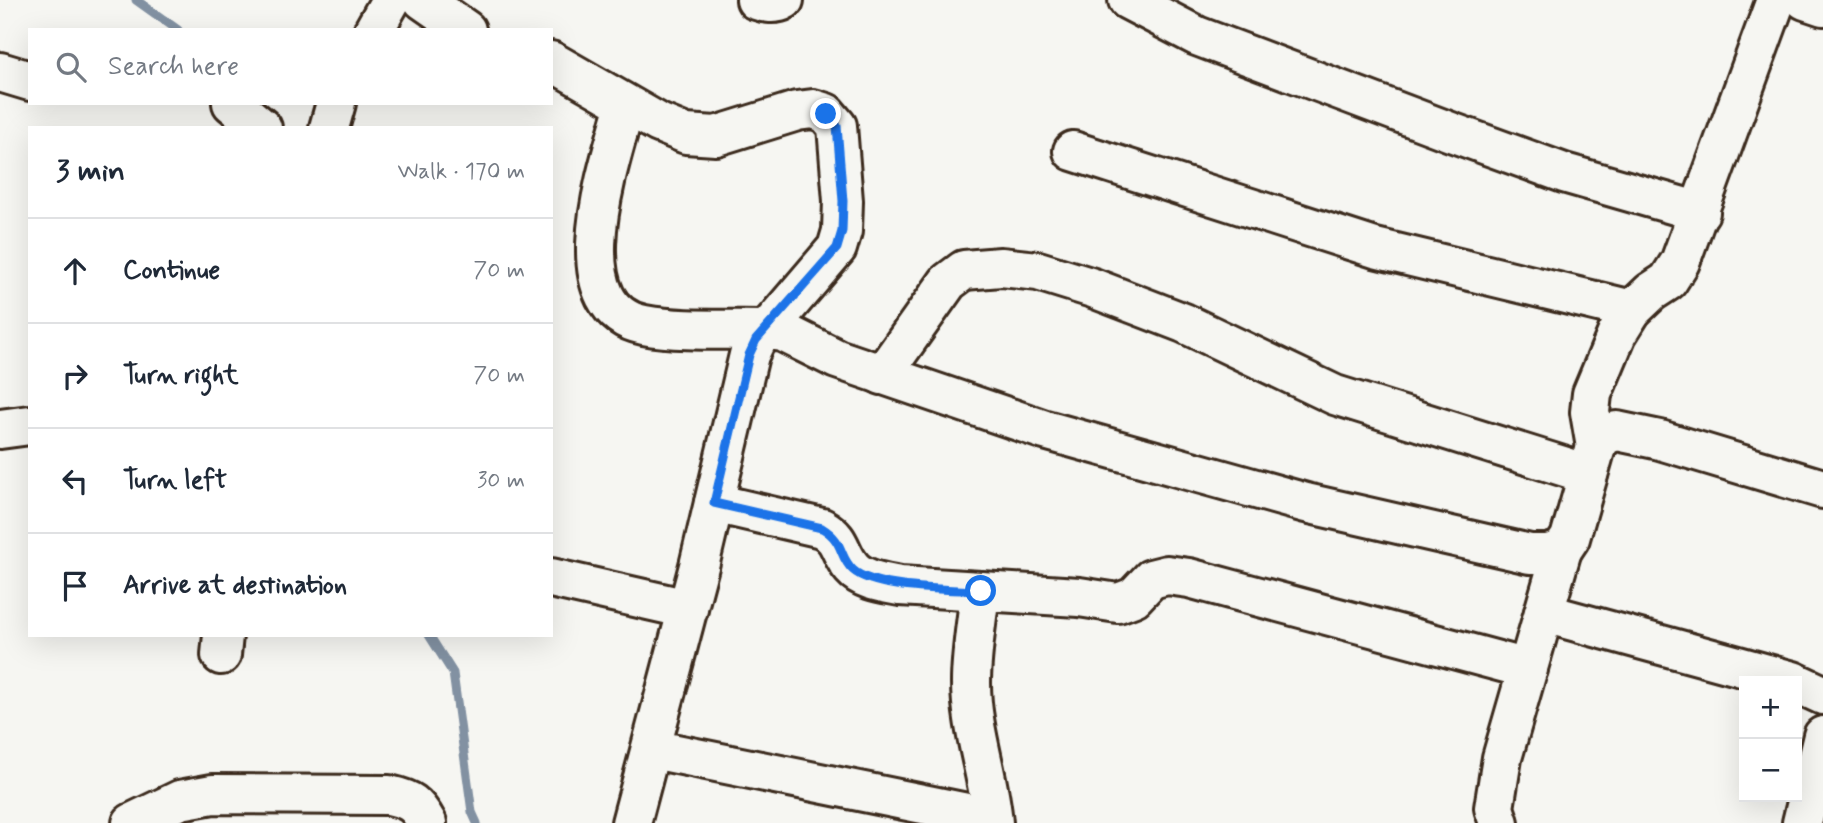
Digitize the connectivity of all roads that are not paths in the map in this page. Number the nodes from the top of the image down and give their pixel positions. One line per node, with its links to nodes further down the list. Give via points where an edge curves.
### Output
1 (391, 0): 9 (street)
2 (423, 0): 10 (street)
3 (755, 0): 4 (street)
4 (784, 0)
5 (1128, 0): 20 (street, via 1197,36 1451,132 1564,173)
6 (1776, 0): 20 (street)
7 (1805, 0): 8 (street)
8 (1823, 6)
9 (375, 28)
10 (463, 28)
11 (553, 62): 14 (street)
12 (0, 72): 13 (street)
13 (28, 80)
14 (626, 104): 22 (street, via 601,198 596,270 604,296 620,315 642,324); 22 (street, via 686,134 716,136 813,109 837,126 843,201 837,248)
15 (235, 105): 17 (street)
16 (335, 105): 18 (street)
17 (260, 126)
18 (329, 126)
19 (1073, 151): 21 (street, via 1376,248)
20 (1700, 212): 21 (street, via 1668,281)
21 (1632, 310): 26 (street, via 1592,394)
22 (767, 330): 23 (street, via 783,332); 28 (street, via 749,355)
23 (882, 376): 26 (street, via 948,282 964,270 1038,271 1184,323 1335,395); 29 (street, via 1045,430 1306,503 1530,554)
24 (28, 425): 25 (street)
25 (0, 429)
26 (1592, 460): 27 (street, via 1604,435 1617,431); 29 (street, via 1570,538)
27 (1823, 489)
28 (714, 503): 31 (street, via 822,528 834,536 853,570 875,581); 32 (street)
29 (1562, 551): 33 (street)
30 (553, 578): 32 (street)
31 (981, 591): 34 (street, via 1118,603 1135,597 1151,579 1167,575 1189,578); 41 (street, via 971,683)
32 (688, 609): 39 (street)
33 (1544, 613): 34 (street); 35 (street)
34 (1528, 669): 45 (street, via 1497,781 1494,808)
35 (1773, 676)
36 (1802, 685): 37 (street)
37 (1823, 695)
38 (1823, 736): 46 (street)
39 (652, 748): 40 (street); 44 (street)
40 (899, 811): 41 (street)
41 (993, 821)
42 (132, 823): 43 (street, via 180,800 213,794 389,795 419,808)
43 (426, 823)
44 (631, 823)
45 (1499, 823)
46 (1802, 823)

